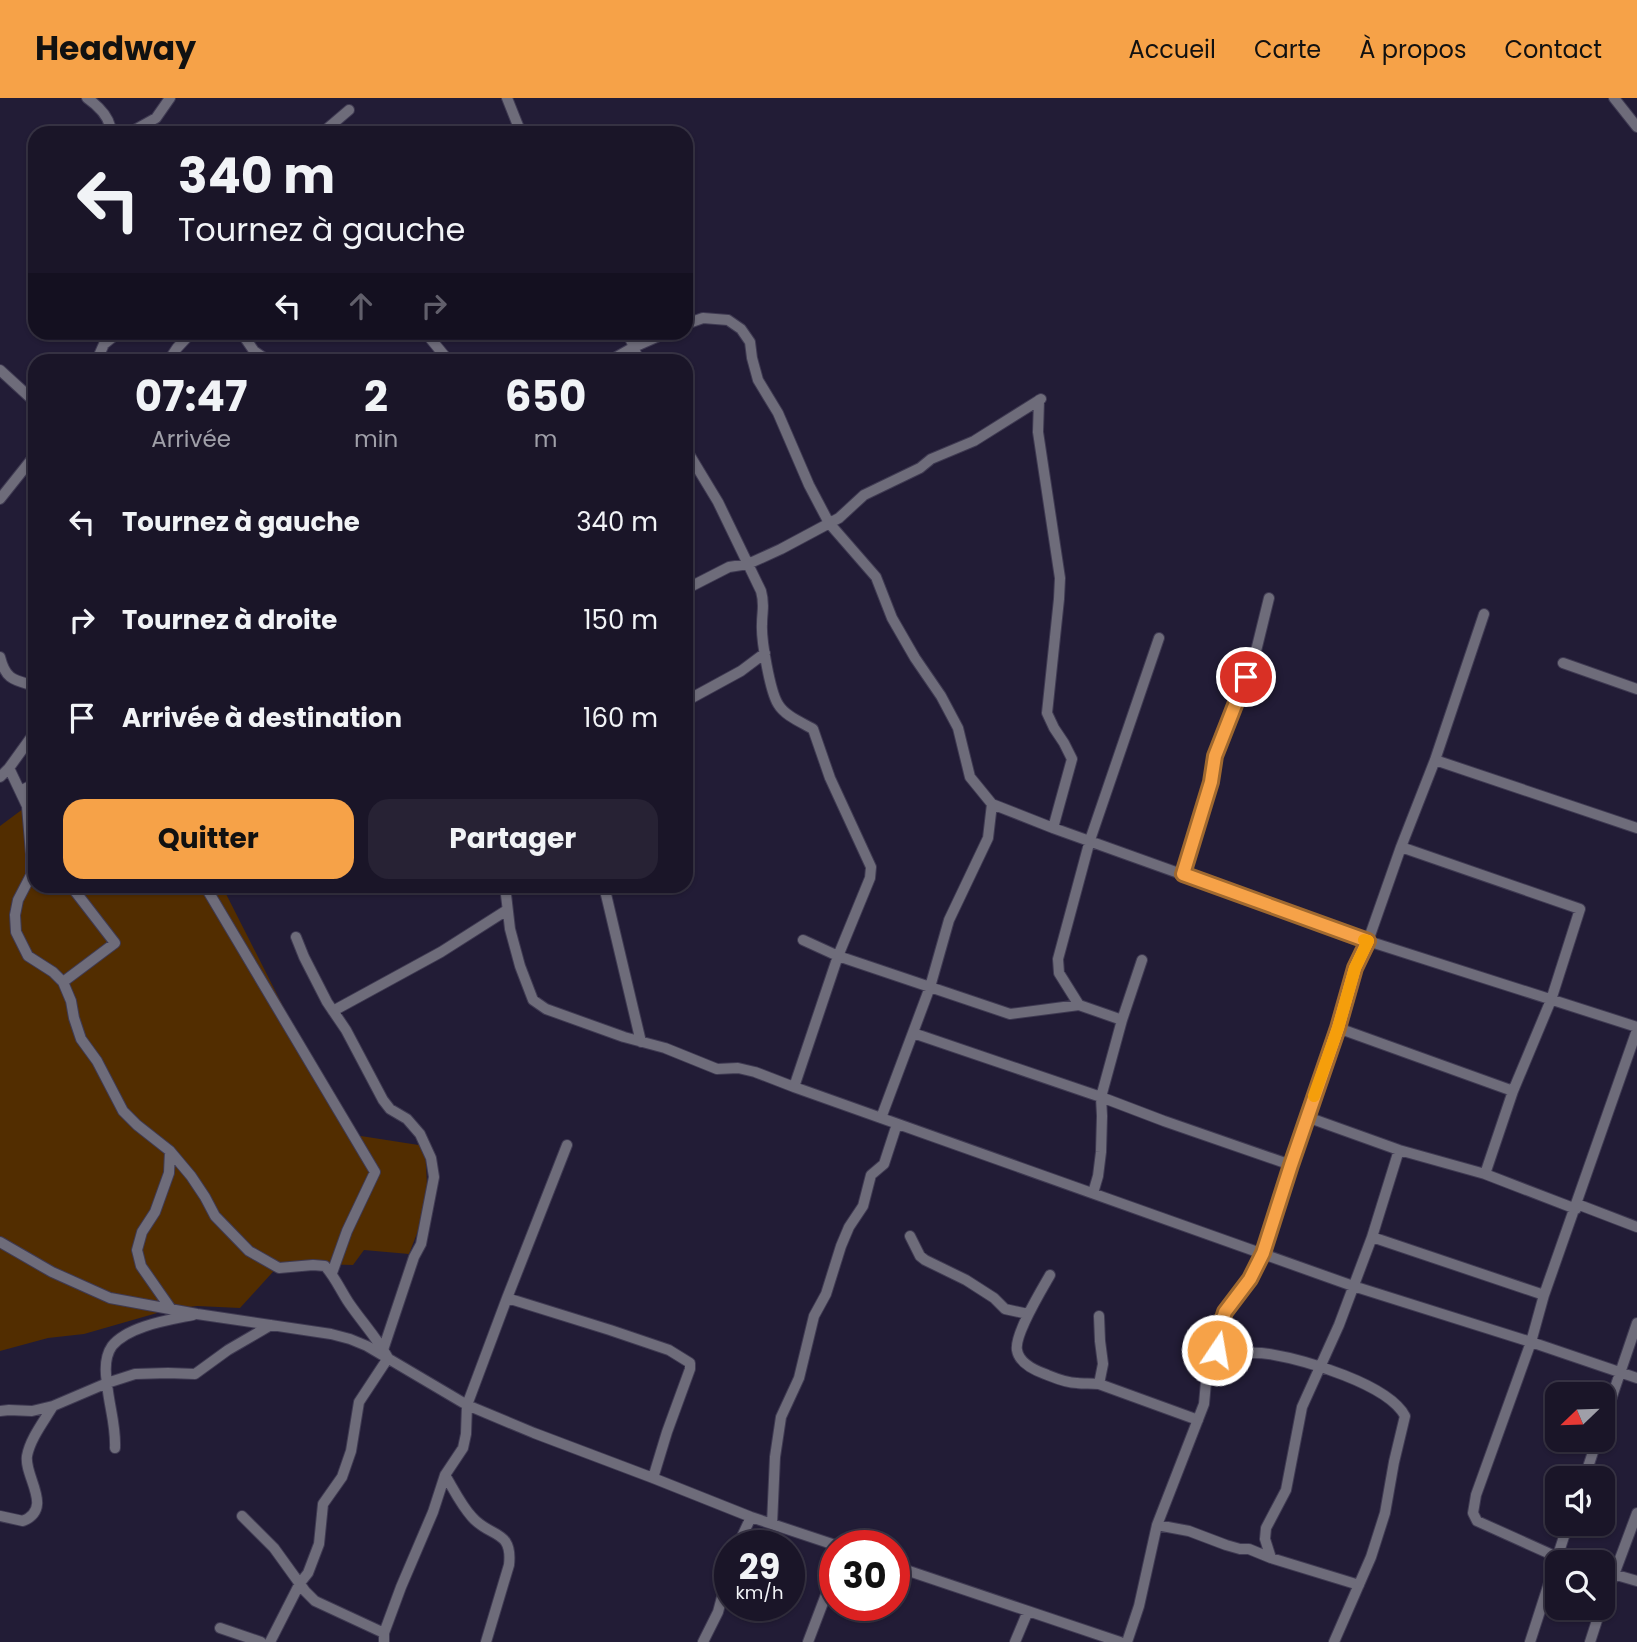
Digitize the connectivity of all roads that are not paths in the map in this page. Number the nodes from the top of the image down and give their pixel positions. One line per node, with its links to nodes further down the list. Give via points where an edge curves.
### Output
1 (87, 98): 6 (street, via 101,111)
2 (170, 98): 7 (street, via 156,118)
3 (507, 98): 9 (street)
4 (1614, 98): 10 (street)
5 (349, 110): 8 (street)
6 (107, 126)
7 (143, 126)
8 (330, 126)
9 (518, 126)
10 (1637, 127)
11 (693, 322): 28 (street, via 728,320 750,342 758,380)
12 (184, 340): 18 (street)
13 (246, 340): 19 (street)
14 (431, 340): 20 (street)
15 (630, 340): 17 (street)
16 (650, 340): 17 (street)
17 (634, 347): 21 (street); 22 (street)
18 (173, 354)
19 (258, 354)
20 (442, 354)
21 (622, 354)
22 (636, 354)
23 (0, 370): 24 (street)
24 (28, 396)
25 (693, 461): 29 (street)
26 (28, 465): 27 (street)
27 (0, 499)
28 (829, 523): 29 (street); 46 (street, via 876,577 892,618 958,728 970,777); 48 (street, via 864,495 974,441 1040,399 1038,432 1060,578 1047,713 1072,760)
29 (748, 564): 30 (street, via 729,567); 34 (street, via 764,602)
30 (693, 585)
31 (1269, 598): 52 (street, via 1255,655 1215,756)
32 (1484, 614): 41 (street)
33 (1159, 638): 50 (street)
34 (765, 653): 39 (street); 62 (street, via 778,705 813,729 871,867)
35 (0, 657): 37 (street, via 8,676)
36 (1563, 663): 38 (street)
37 (28, 684)
38 (1637, 689)
39 (693, 697)
40 (28, 742): 42 (street)
41 (1435, 760): 49 (street); 51 (street)
42 (9, 768): 43 (street); 45 (street)
43 (0, 777)
44 (28, 787): 45 (street)
45 (20, 791): 47 (street)
46 (992, 804): 48 (street); 65 (street, via 988,838 949,920)
47 (28, 811)
48 (1054, 828): 50 (street)
49 (1637, 828)
50 (1090, 840): 52 (street); 67 (street, via 1058,959 1059,973)
51 (1401, 847): 61 (street); 66 (street, via 1580,909)
52 (1183, 874): 61 (street)
53 (28, 881): 64 (street, via 18,900 16,932 28,956)
54 (76, 893): 64 (street, via 115,943)
55 (209, 893): 92 (street, via 375,1172)
56 (506, 893): 58 (street)
57 (606, 893): 73 (street)
58 (507, 910): 68 (street); 73 (street, via 533,1000)
59 (296, 937): 68 (street)
60 (803, 940): 62 (street)
61 (1368, 941): 66 (street); 70 (street)
62 (838, 956): 65 (street); 74 (street)
63 (1142, 960): 69 (street)
64 (63, 982): 82 (street, via 81,1039 123,1111)
65 (930, 987): 67 (street, via 1010,1014); 72 (street)
66 (1551, 1000): 71 (street); 75 (street)
67 (1079, 1005): 69 (street)
68 (333, 1011): 104 (street, via 383,1100 419,1134 434,1177 421,1244)
69 (1122, 1020): 76 (street)
70 (1338, 1028): 75 (street); 77 (street)
71 (1637, 1028): 86 (street)
72 (913, 1033): 76 (street); 78 (street)
73 (641, 1042): 74 (street, via 717,1069 738,1068)
74 (794, 1087): 78 (street)
75 (1513, 1091): 84 (street)
76 (1101, 1097): 83 (street); 85 (street, via 1101,1152)
77 (1307, 1117): 81 (street); 83 (street)
78 (881, 1118): 79 (street)
79 (897, 1124): 85 (street); 123 (street, via 884,1164 871,1175 863,1206 841,1246 814,1316 799,1378 781,1417)
80 (567, 1145): 96 (street)
81 (1399, 1150): 84 (street); 89 (street)
82 (170, 1151): 92 (street, via 215,1216 250,1251 279,1268 325,1266); 97 (street, via 169,1173 137,1250 141,1266)
83 (1291, 1165): 91 (street)
84 (1485, 1174): 86 (street)
85 (1093, 1193): 91 (street)
86 (1576, 1206): 87 (street); 95 (street)
87 (1637, 1227)
88 (910, 1236): 99 (street, via 925,1260 966,1280 1005,1308)
89 (1372, 1237): 94 (street); 95 (street)
90 (0, 1242): 97 (street, via 110,1298)
91 (1263, 1253): 94 (street); 105 (street, via 1225,1312)
92 (332, 1273): 104 (street)
93 (1050, 1275): 99 (street)
94 (1353, 1286): 103 (street); 106 (street)
95 (1544, 1296): 103 (street)
96 (507, 1298): 112 (street); 118 (street, via 610,1329 690,1363)
97 (171, 1308): 98 (street)
98 (197, 1314): 102 (street); 109 (street, via 123,1337 107,1358)
99 (1028, 1314): 110 (street, via 1016,1347 1022,1360 1055,1378)
100 (1099, 1316): 110 (street, via 1103,1364)
101 (1637, 1323): 107 (street)
102 (271, 1325): 104 (street, via 331,1334); 109 (street, via 195,1374 135,1374)
103 (1531, 1342): 107 (street); 127 (street, via 1473,1513 1477,1521)
104 (385, 1354): 112 (street); 133 (street, via 359,1402 351,1451 342,1477 323,1504 319,1545)
105 (1215, 1356): 106 (street, via 1267,1354); 115 (street)
106 (1319, 1366): 128 (street, via 1303,1407 1286,1490 1266,1528); 134 (street, via 1367,1385 1401,1407 1405,1416 1385,1513)
107 (1620, 1373): 108 (street); 111 (street)
108 (1637, 1378)
109 (107, 1383): 113 (street); 116 (street)
110 (1099, 1384): 115 (street)
111 (1615, 1388)
112 (467, 1405): 117 (street, via 463,1448); 118 (street)
113 (53, 1406): 114 (street); 120 (street, via 27,1458 36,1491 33,1515 23,1521)
114 (0, 1411)
115 (1198, 1420): 124 (street)
116 (115, 1448)
117 (446, 1475): 141 (street); 145 (street, via 474,1520 499,1534 510,1554)
118 (653, 1478): 122 (street)
119 (1637, 1513): 129 (street)
120 (0, 1516)
121 (242, 1516): 133 (street, via 274,1548)
122 (751, 1517): 123 (street); 125 (street)
123 (772, 1524): 126 (street)
124 (1157, 1525): 128 (street); 149 (street)
125 (744, 1530)
126 (819, 1540)
127 (1545, 1552)
128 (1270, 1558): 134 (street)
129 (1615, 1569)
130 (910, 1571): 136 (street)
131 (1615, 1575): 132 (street)
132 (1637, 1581)
133 (300, 1584): 141 (street, via 315,1601); 144 (street)
134 (1359, 1586): 150 (street)
135 (1545, 1595): 151 (street)
136 (1028, 1611): 147 (street); 148 (street)
137 (714, 1620): 146 (street)
138 (819, 1620): 142 (street)
139 (1597, 1620): 152 (street)
140 (220, 1628): 143 (street)
141 (384, 1638)
142 (812, 1641)
143 (261, 1642)
144 (270, 1642)
145 (486, 1642)
146 (703, 1642)
147 (1015, 1642)
148 (1119, 1642)
149 (1126, 1642)
150 (1334, 1642)
151 (1530, 1642)
152 (1590, 1642)

